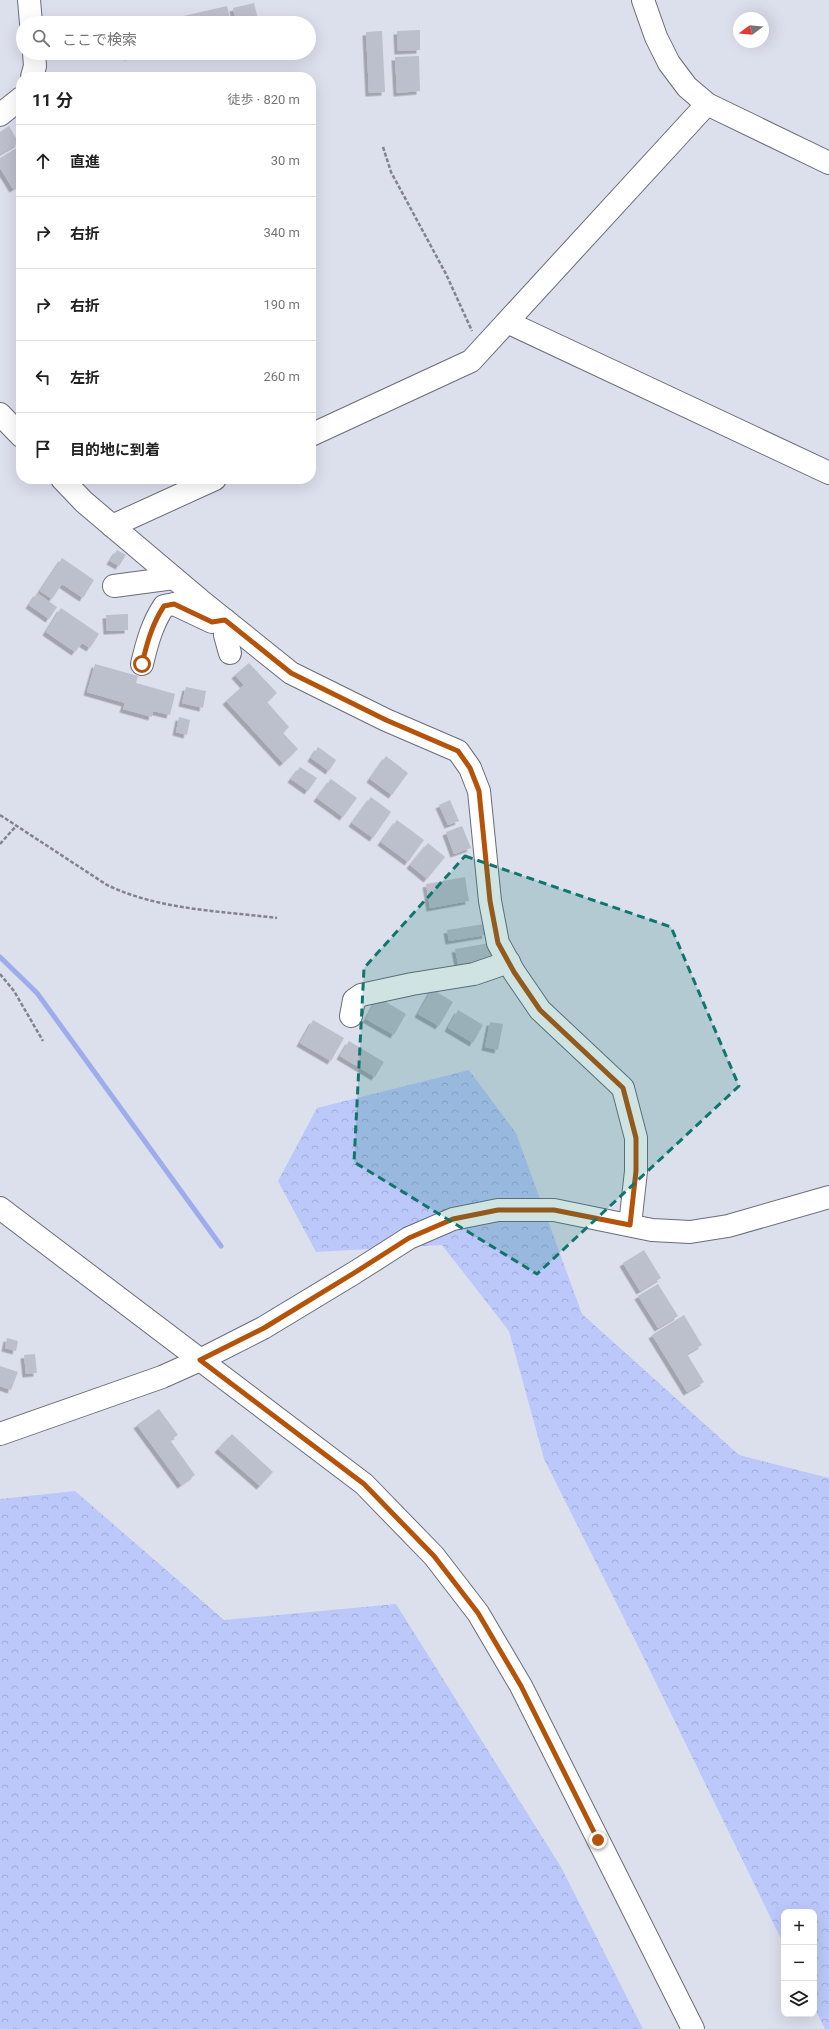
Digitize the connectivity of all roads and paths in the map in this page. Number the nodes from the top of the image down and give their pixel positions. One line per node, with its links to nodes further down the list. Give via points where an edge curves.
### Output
1 (29, 0): 3 (street)
2 (643, 0): 7 (street, via 656,37 669,63 687,87)
3 (30, 16)
4 (35, 60): 5 (street)
5 (33, 72)
6 (16, 102): 8 (street)
7 (708, 104): 10 (street); 11 (street)
8 (0, 115)
9 (383, 147): 12 (path, via 391,172 446,274)
10 (829, 163)
11 (507, 322): 12 (street); 16 (street)
12 (481, 350): 15 (street, via 471,361)
13 (0, 414): 14 (street)
14 (16, 431)
15 (316, 432)
16 (829, 473)
17 (67, 484): 19 (street)
18 (204, 484): 19 (street)
19 (112, 526): 20 (street)
20 (174, 578): 21 (street); 22 (street)
21 (114, 586)
22 (225, 620): 23 (street, via 225,635); 24 (street, via 212,622 174,604 164,606 151,630); 29 (street, via 291,673 386,720 458,751 470,768 479,791 490,901 498,943)
23 (230, 653)
24 (142, 664)
25 (0, 814): 26 (path)
26 (16, 826): 27 (path); 28 (path, via 107,885 126,894 161,903)
27 (0, 844)
28 (277, 918)
29 (509, 962): 31 (street, via 474,974 361,995 354,1000); 35 (street, via 540,1010 623,1088 636,1138 636,1171)
30 (0, 974): 32 (path, via 14,991)
31 (351, 1016)
32 (43, 1041)
33 (829, 1197): 35 (street, via 728,1226 690,1232 652,1230)
34 (0, 1208): 36 (street)
35 (630, 1225): 36 (street, via 554,1210 498,1210 453,1219 409,1238 264,1328)
36 (200, 1360): 37 (street, via 162,1377); 38 (street, via 364,1484 434,1556 478,1613 521,1686)
37 (0, 1434)
38 (693, 2029)

